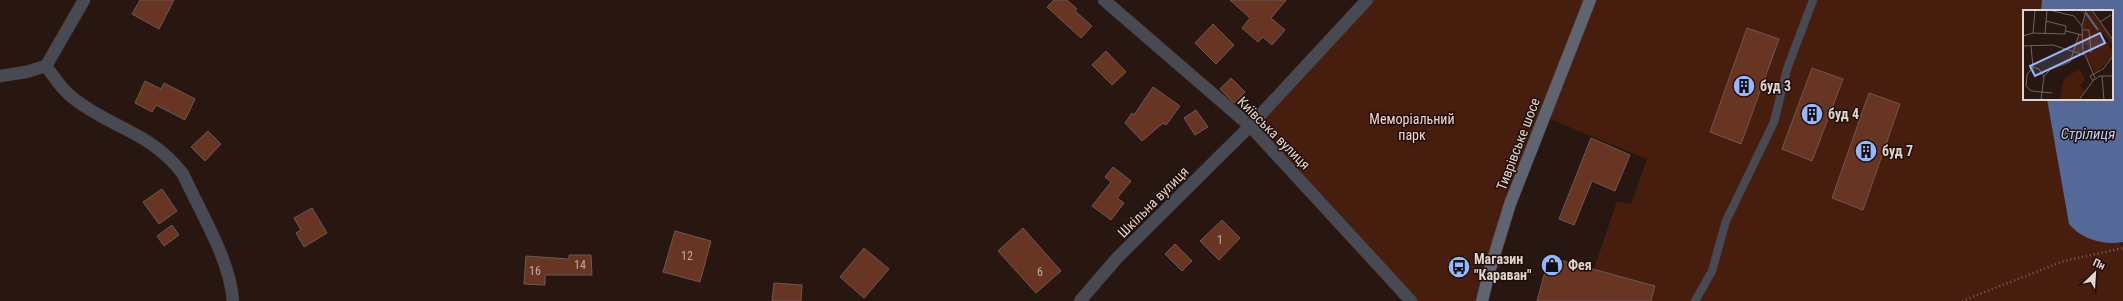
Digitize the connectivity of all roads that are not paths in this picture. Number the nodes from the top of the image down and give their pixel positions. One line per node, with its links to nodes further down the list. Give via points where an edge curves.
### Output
1 (84, 0): 6 (street)
2 (1104, 0): 8 (street, Київська вулиця)
3 (1367, 0): 8 (street, Шкільна вулиця)
4 (1590, 0): 12 (main road, Тиврівське шосе, via 1510,204)
5 (1813, 0): 13 (lane, via 1787,69 1774,122 1726,221 1712,271)
6 (46, 66): 7 (street); 9 (street, via 72,98 148,140 183,174 222,257)
7 (0, 76)
8 (1250, 126): 10 (street, Шкільна вулиця, via 1117,258); 11 (street, Київська вулиця)
9 (233, 301)
10 (1080, 301)
11 (1411, 301)
12 (1482, 301)
13 (1695, 301)

